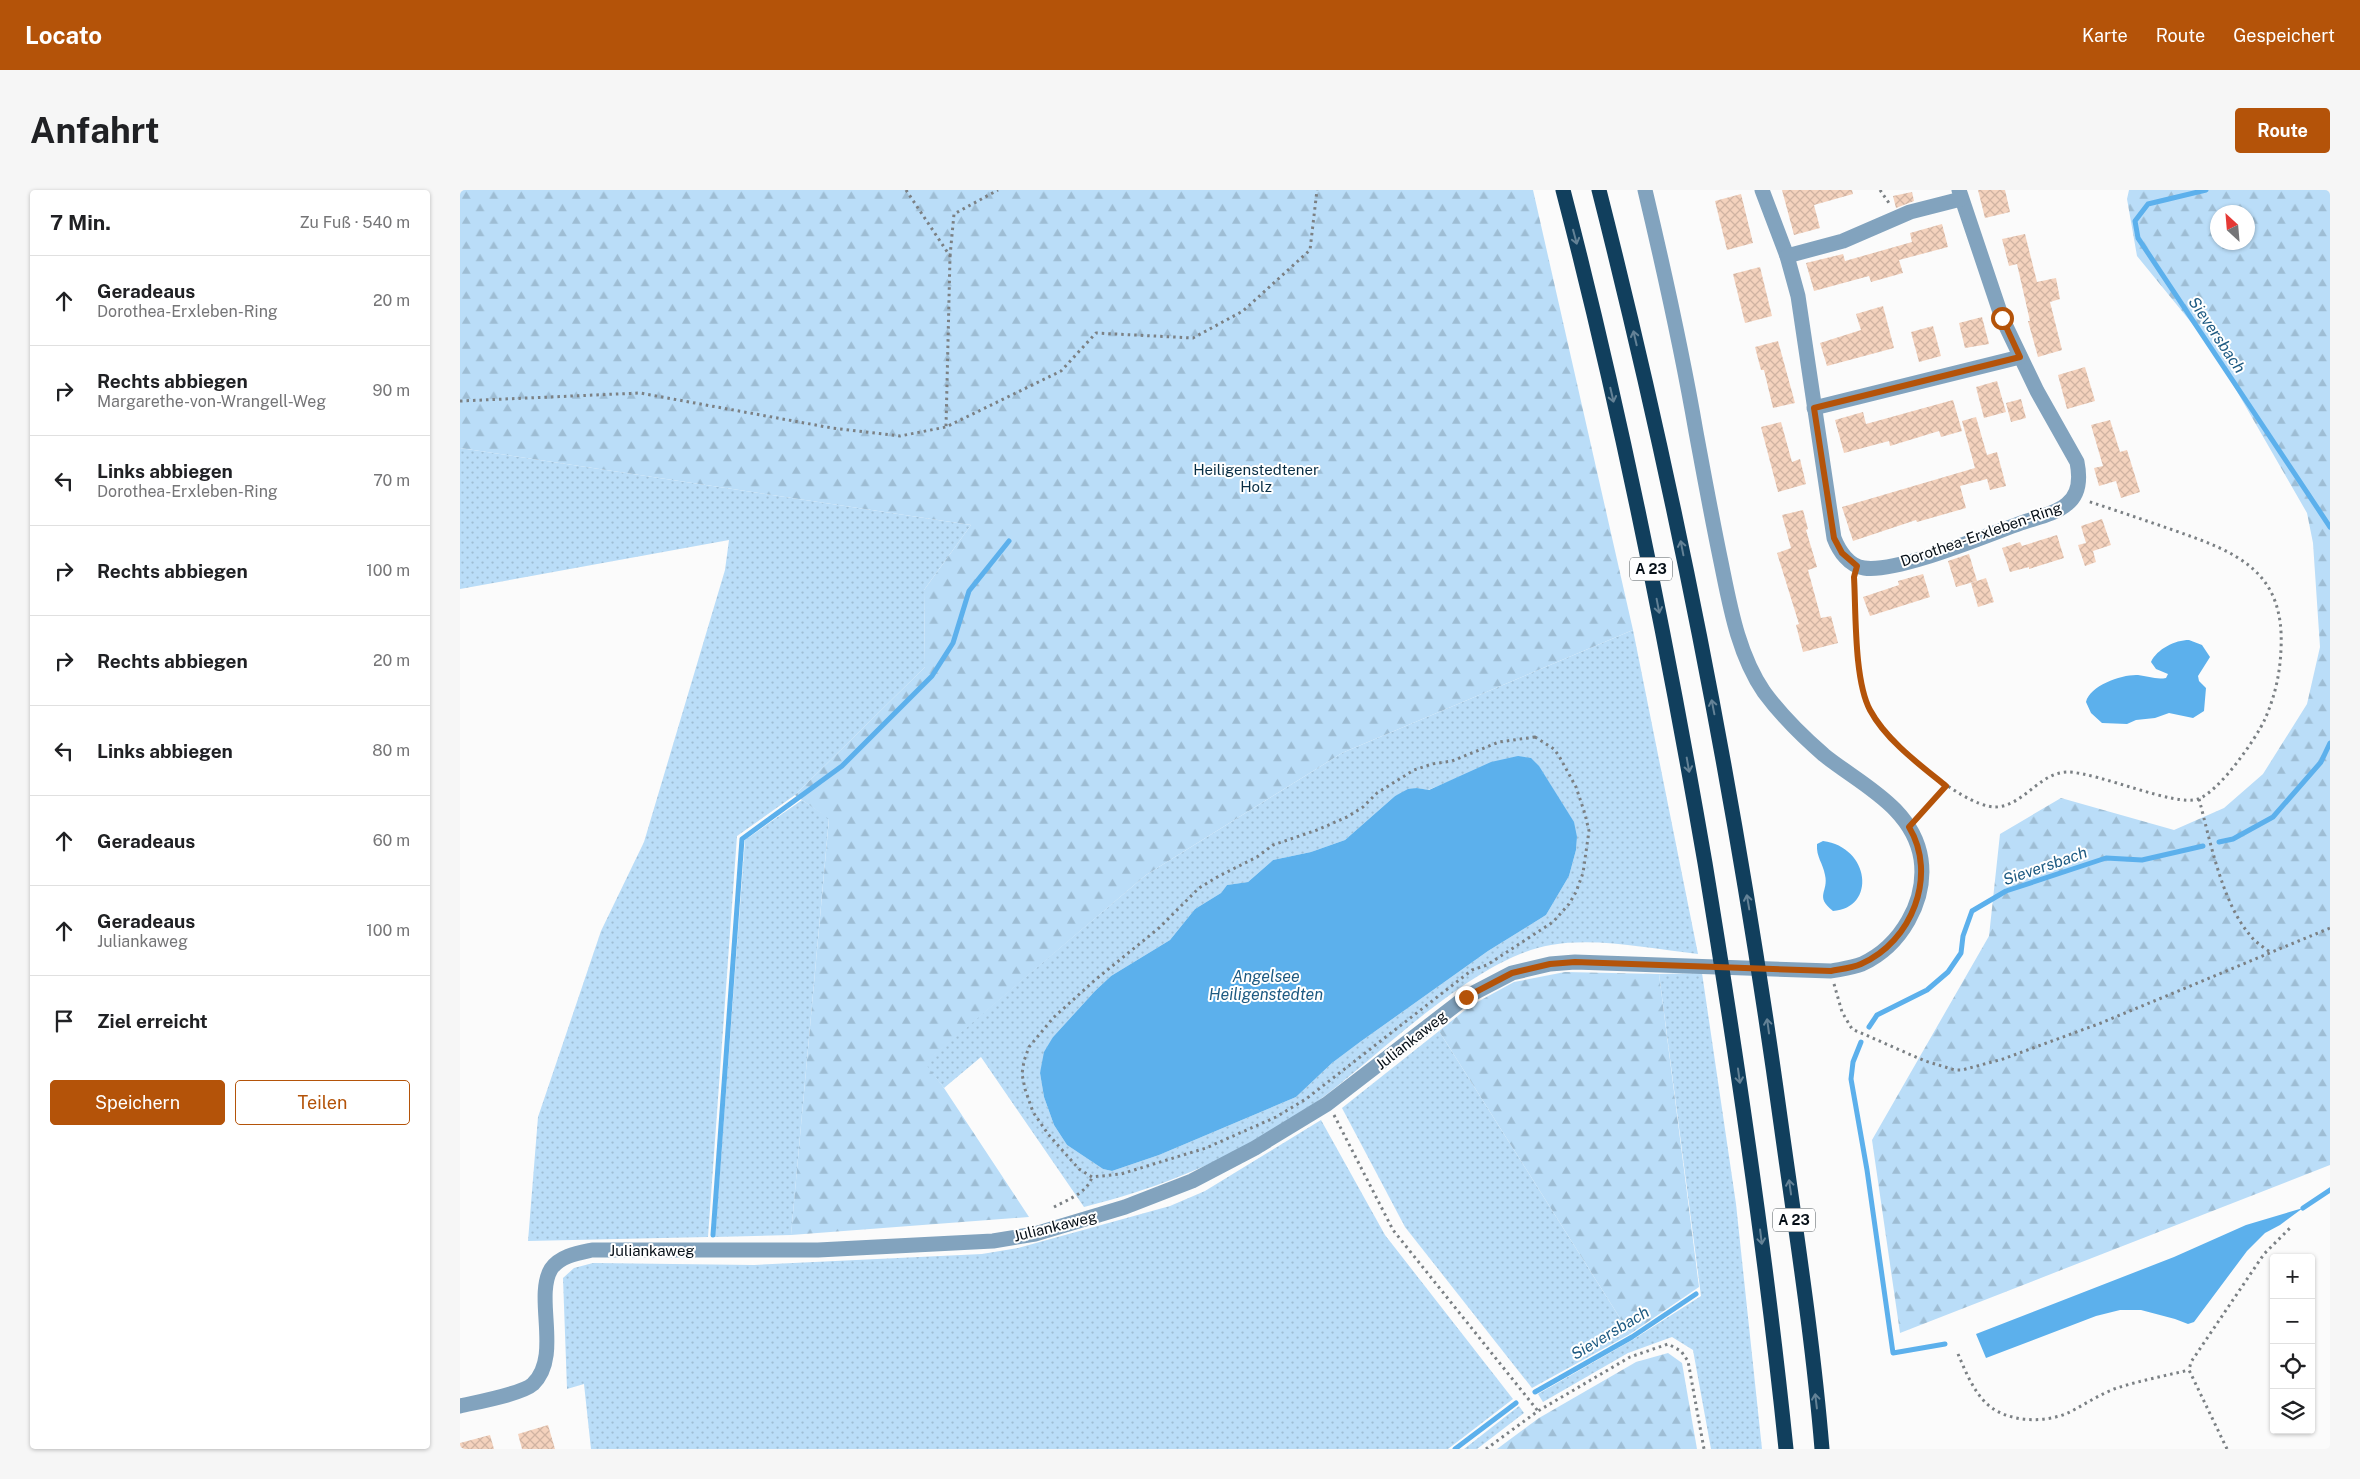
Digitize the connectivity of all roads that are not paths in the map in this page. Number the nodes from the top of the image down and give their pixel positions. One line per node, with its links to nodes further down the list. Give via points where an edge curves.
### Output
1 (1563, 190): 10 (highway, A 23, one-way to 10, via 1647,550 1684,744 1727,994)
2 (1599, 190): 11 (highway, A 23, one-way to 2, via 1763,992 1719,738 1680,541)
3 (1645, 190): 9 (street, Juliankaweg, via 1723,572 1749,664 1763,690 1793,726 1825,756 1885,800 1909,827 1916,841 1921,862 1919,889 1909,920 1894,940 1872,958 1831,971 1575,962 1512,973 1466,997 1327,1104 1255,1148 1192,1181 1125,1207 1035,1234 993,1241 818,1250 592,1250 570,1255 552,1269 547,1282 543,1372 532,1385)
4 (1762, 190): 6 (street)
5 (1960, 195): 6 (street, via 1843,241); 7 (street, Dorothea-Erxleben-Ring, via 2002,318)
6 (1787, 256): 8 (street, via 1798,296)
7 (2020, 357): 8 (street); 8 (street, Dorothea-Erxleben-Ring, via 2077,462 2079,480 2074,496 2063,507 1915,560 1876,568 1857,566 1842,553 1834,538)
8 (1814, 408)
9 (460, 1406)
10 (1786, 1449)
11 (1822, 1449)

